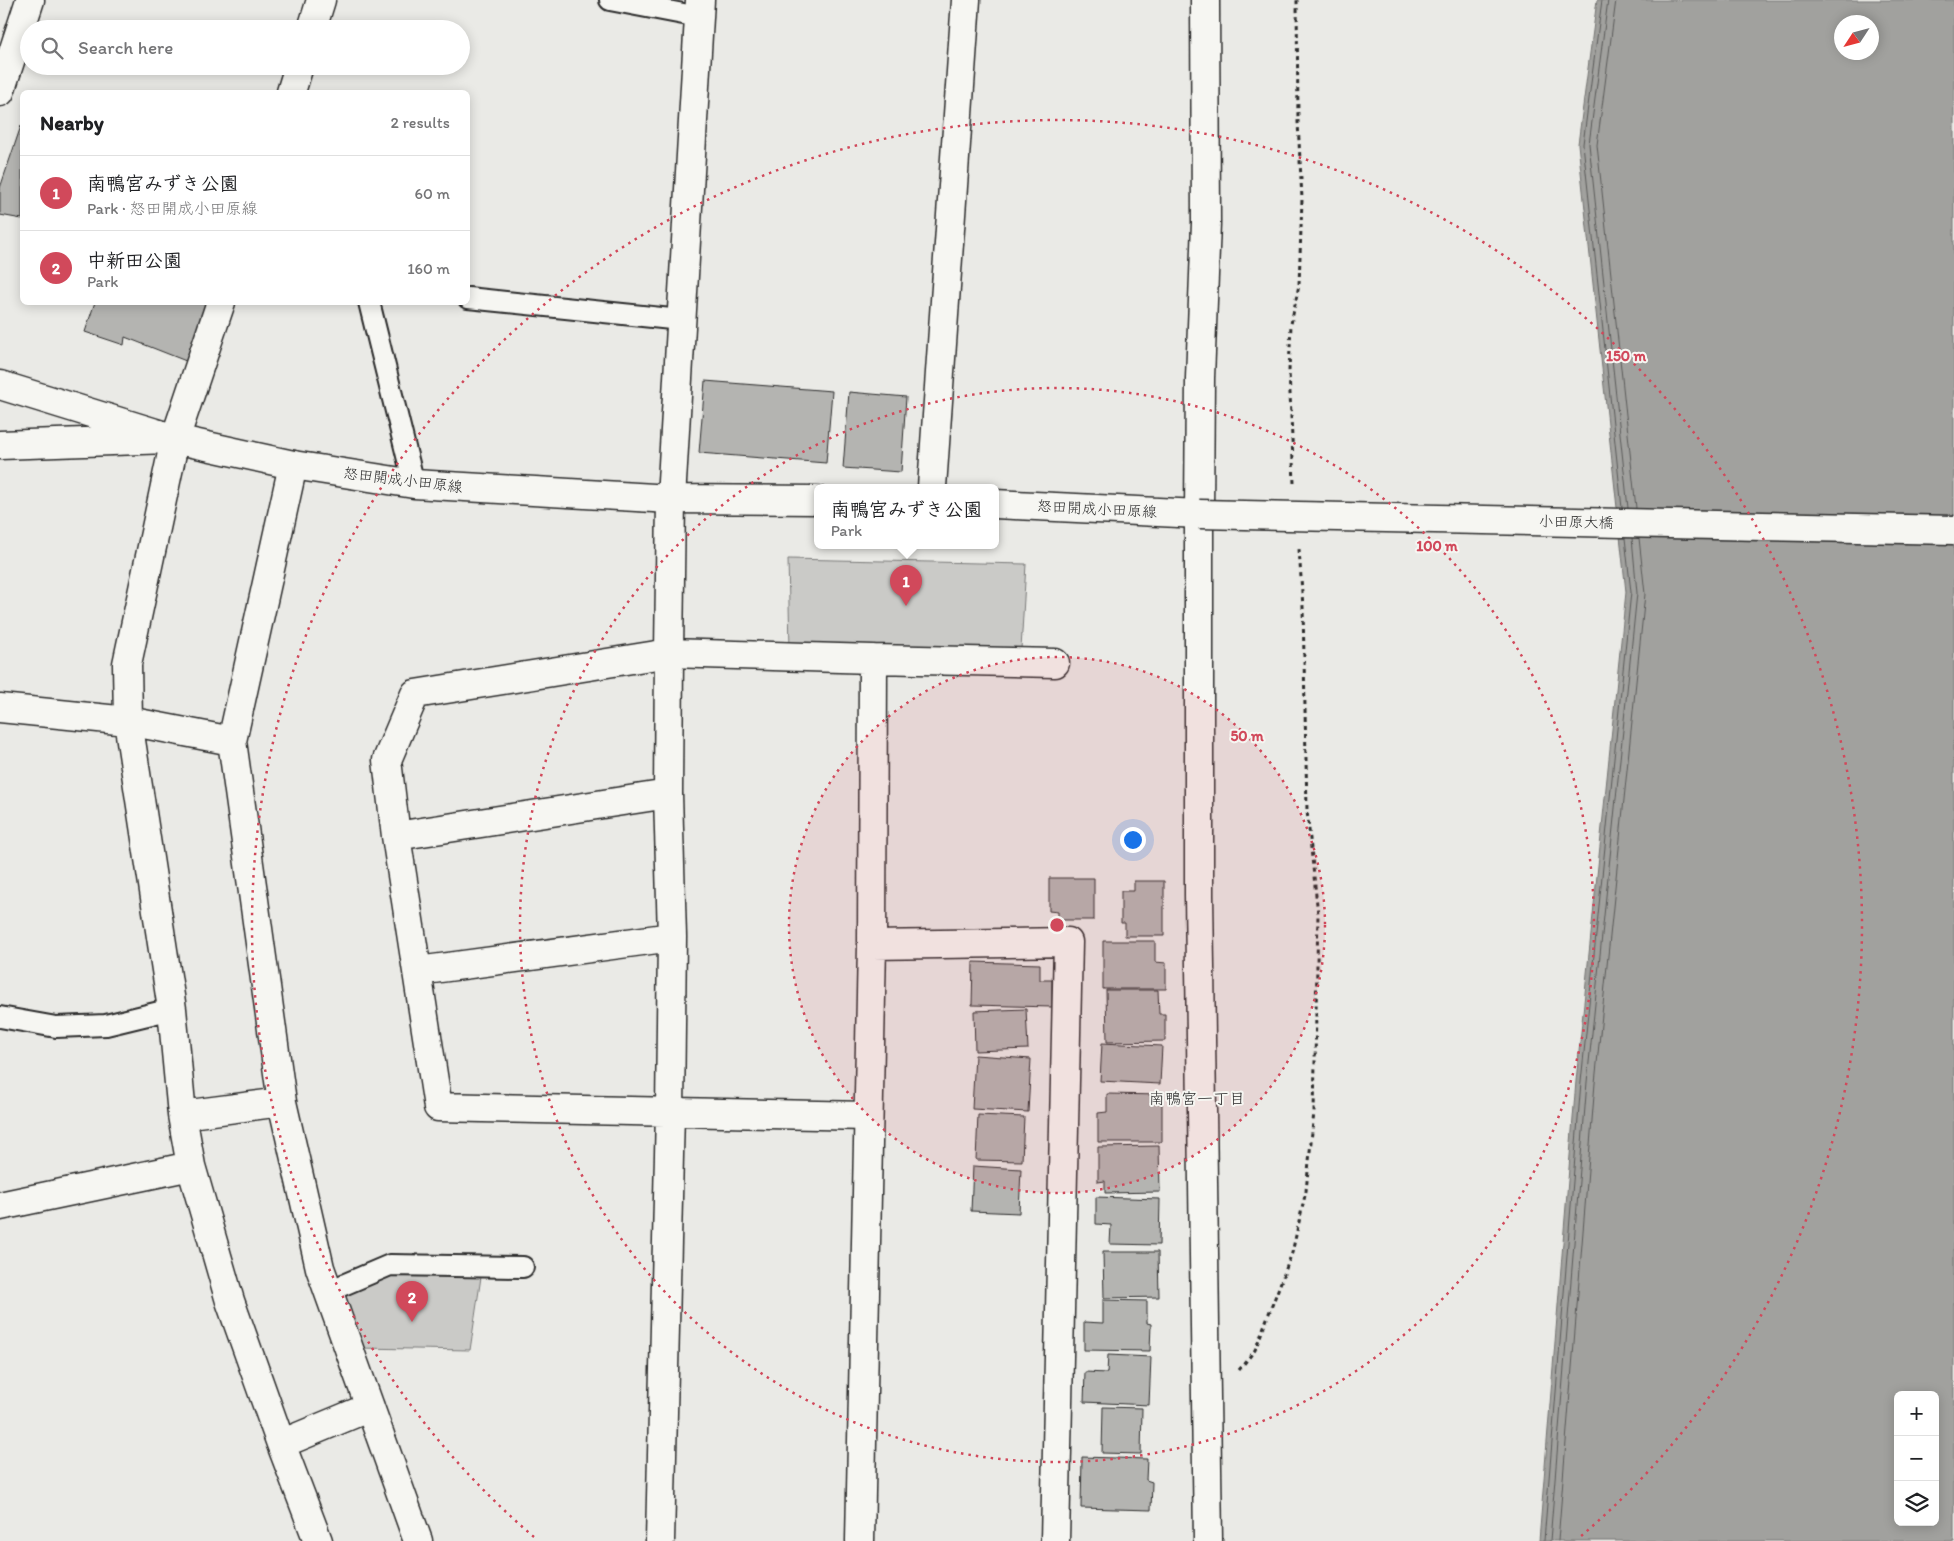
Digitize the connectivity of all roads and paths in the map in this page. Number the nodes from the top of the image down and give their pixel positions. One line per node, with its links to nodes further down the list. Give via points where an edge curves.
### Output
1 (30, 0): 8 (street)
2 (321, 0): 9 (street)
3 (610, 0): 7 (lane)
4 (966, 0): 23 (street)
5 (1205, 0): 28 (street, via 1206,223)
6 (1297, 0): 24 (path, via 1302,199 1299,285 1291,324 1289,371)
7 (700, 9): 17 (street)
8 (23, 20)
9 (315, 20)
10 (20, 31): 13 (street)
11 (296, 75): 12 (street)
12 (292, 90)
13 (0, 92)
14 (470, 298): 17 (lane)
15 (220, 305): 19 (street)
16 (370, 305): 22 (lane)
17 (681, 320): 25 (street)
18 (0, 385): 19 (street, 怒田開成小田原線)
19 (175, 439): 20 (street); 21 (street, 怒田開成小田原線); 35 (street, via 127,664)
20 (0, 445)
21 (293, 465): 22 (street, 怒田開成小田原線); 36 (street)
22 (414, 484): 25 (street, 怒田開成小田原線)
23 (932, 484)
24 (1294, 492)
25 (671, 499): 26 (street, 怒田開成小田原線); 31 (street)
26 (814, 500)
27 (999, 504): 28 (street, 怒田開成小田原線)
28 (1198, 514): 29 (street, 小田原大橋, bridge); 52 (street)
29 (1954, 530)
30 (1298, 540): 52 (path, via 1303,607 1307,811 1318,914 1314,1112 1306,1191 1292,1253 1255,1350)
31 (669, 653): 32 (street); 37 (street); 38 (street, via 415,694 387,760)
32 (873, 658): 33 (street); 40 (street)
33 (1055, 663)
34 (0, 708): 35 (street)
35 (128, 721): 36 (street); 42 (street)
36 (232, 740): 44 (street)
37 (668, 794): 38 (street); 39 (street)
38 (396, 836): 41 (street)
39 (672, 937): 41 (street); 45 (street)
40 (872, 945): 47 (street); 59 (street, via 1068,942)
41 (418, 970): 45 (street, via 438,1107)
42 (172, 1010): 43 (lane, via 106,1025 56,1027); 46 (street)
43 (0, 1017)
44 (282, 1102): 46 (street); 51 (street, via 320,1268)
45 (670, 1112): 47 (street); 57 (street)
46 (182, 1115): 48 (street)
47 (868, 1116): 58 (street)
48 (191, 1166): 49 (street); 54 (street, via 230,1301)
49 (0, 1206)
50 (523, 1267): 51 (lane, via 390,1265)
51 (329, 1291): 53 (street)
52 (1208, 1407): 60 (street)
53 (370, 1408): 54 (street); 56 (street)
54 (281, 1444): 55 (street)
55 (318, 1541)
56 (418, 1541)
57 (660, 1541)
58 (860, 1541)
59 (1055, 1541)
60 (1208, 1541)

